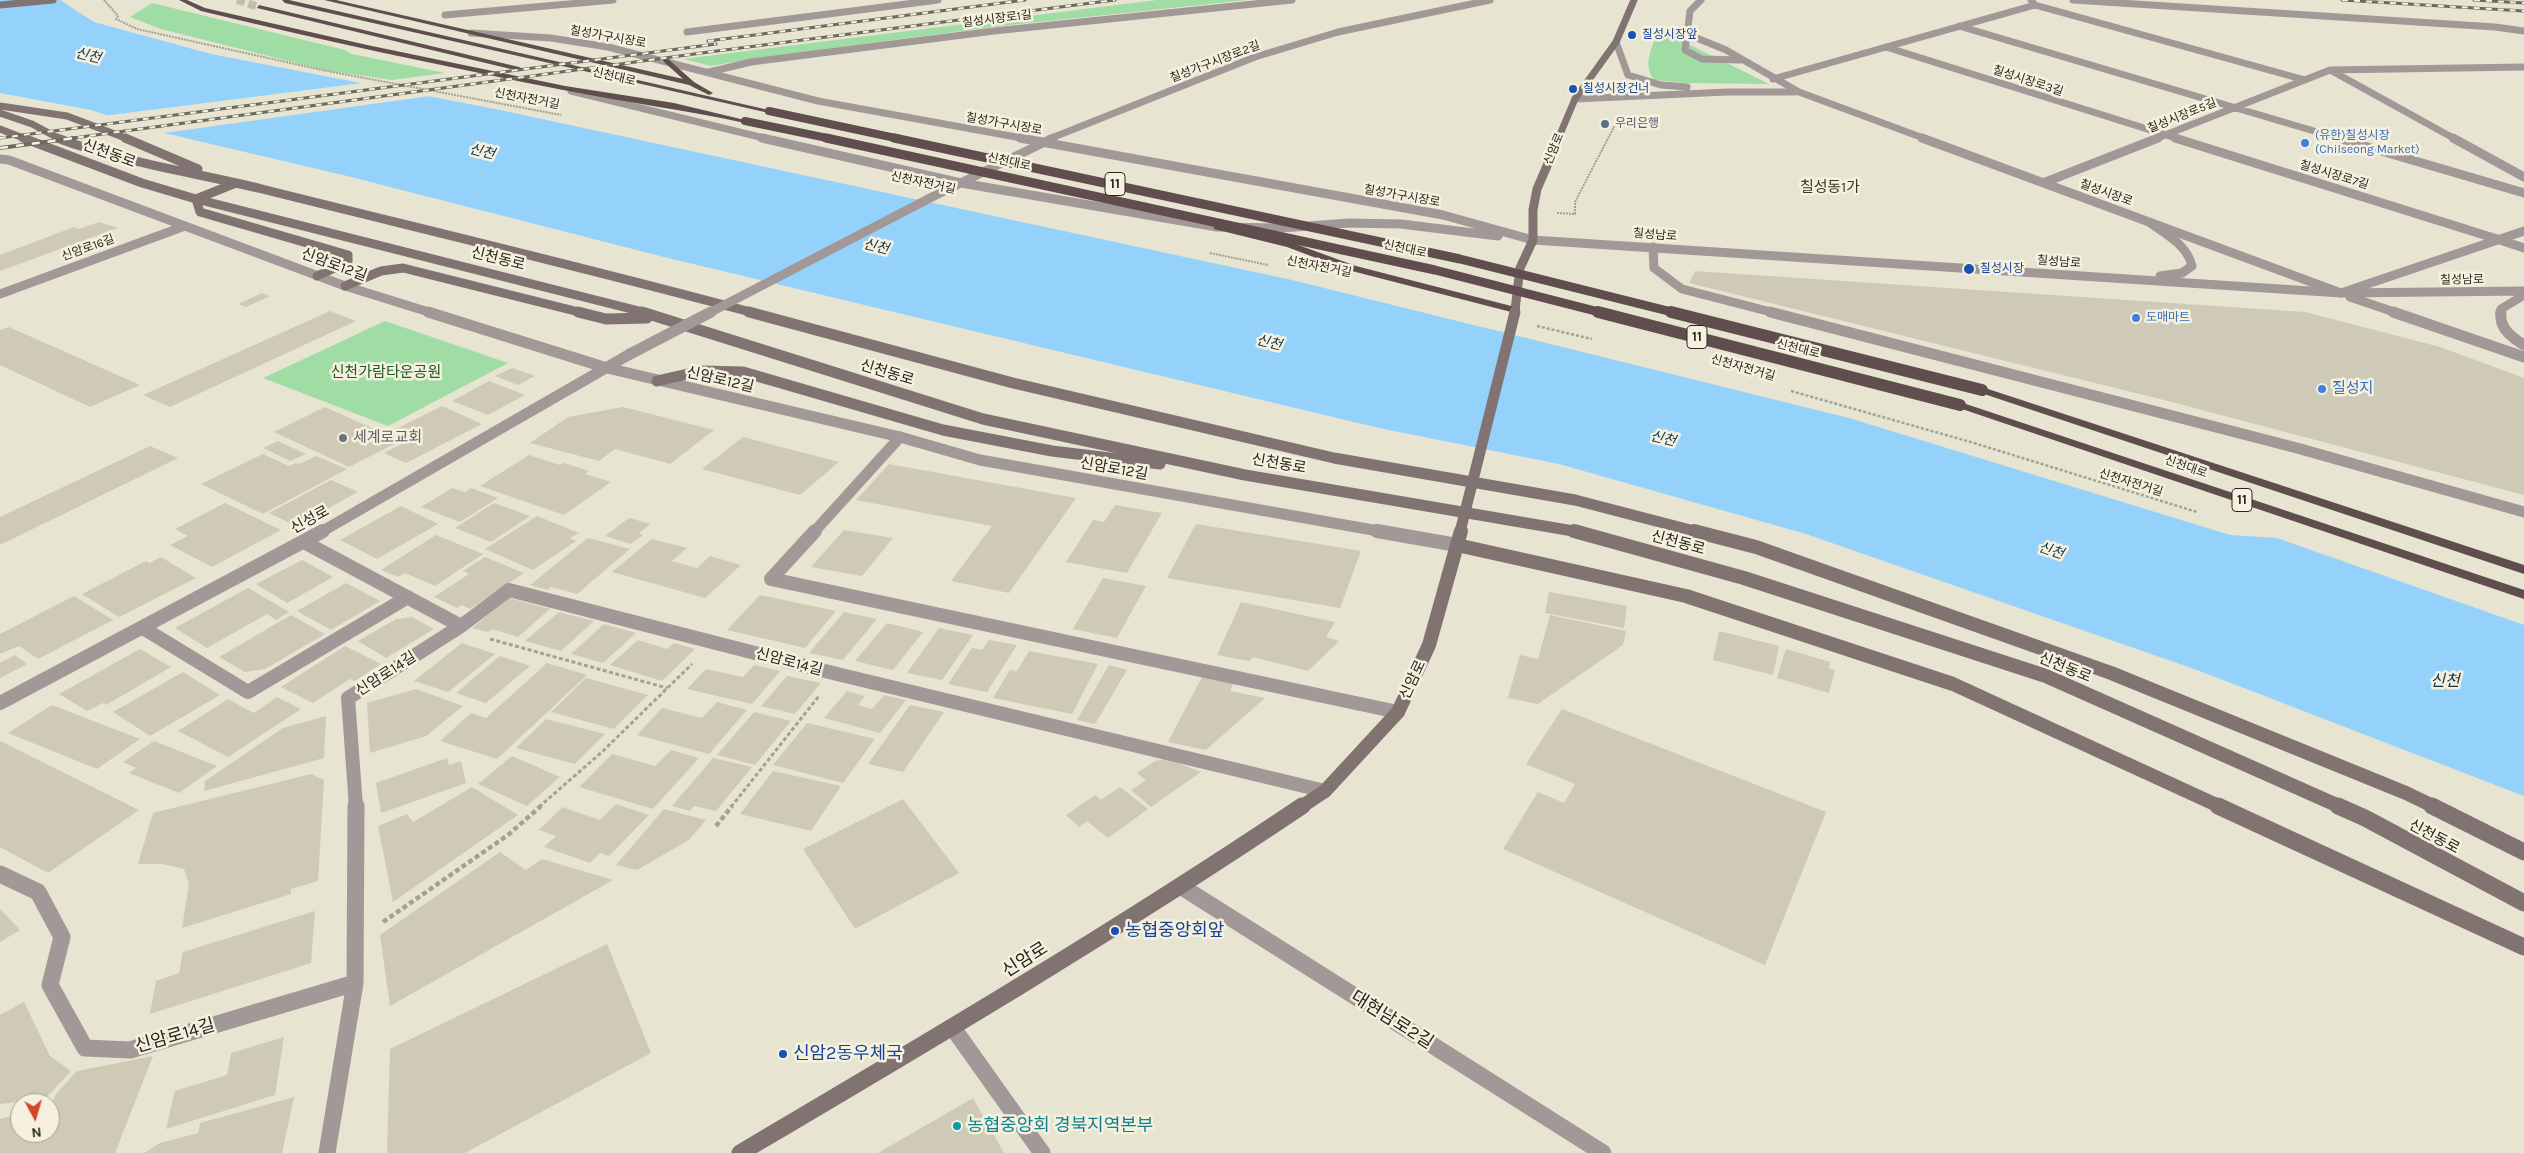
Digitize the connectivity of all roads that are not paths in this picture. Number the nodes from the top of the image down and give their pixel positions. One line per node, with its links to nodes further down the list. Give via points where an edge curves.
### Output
1 (53, 0): 14 (main road)
2 (182, 0): 16 (highway, via 203,10)
3 (328, 0): 21 (highway)
4 (613, 0): 17 (street)
5 (938, 0): 20 (street)
6 (1292, 0): 29 (street, 칠성시장로1길, via 994,31 752,62)
7 (1490, 0): 43 (street, 칠성가구시장로2길, via 1338,32 1255,57)
8 (1634, 0): 23 (main road, 신암로)
9 (1701, 0): 22 (street, via 1690,11)
10 (2073, 0): 19 (street, via 2316,14)
11 (285, 1): 36 (highway, 신천대로)
12 (269, 2): 16 (highway)
13 (2033, 2): 18 (street); 31 (street)
14 (0, 5)
15 (259, 7): 38 (highway, 신천대로)
16 (242, 13): 32 (highway, via 367,47)
17 (445, 15)
18 (1959, 26): 24 (street); 39 (street)
19 (2524, 31)
20 (687, 32)
21 (471, 34): 25 (street, 칠성가구시장로, via 576,42); 33 (highway)
22 (1687, 34): 26 (street, 칠성시장로); 26 (street, via 1685,50 1702,59)
23 (1616, 42): 34 (street, via 1628,75 1642,81 1682,87 1769,84); 35 (main road, 신암로)
24 (1886, 47): 30 (street); 42 (street, 칠성시장로3길)
25 (667, 60): 29 (street, 칠성가구시장로); 33 (highway)
26 (1742, 60): 30 (street, 칠성시장로)
27 (2524, 67): 28 (street, 칠성시장로5길)
28 (2330, 70): 31 (street, 칠성시장로5길); 45 (street)
29 (706, 72): 43 (street, 칠성가구시장로, via 818,101)
30 (1773, 79): 34 (street, 칠성시장로)
31 (2305, 80): 39 (street, 칠성시장로5길)
32 (539, 82): 38 (highway); 47 (street, via 719,128)
33 (693, 84): 36 (highway)
34 (1799, 92): 35 (street, via 1727,92); 48 (street, 칠성시장로)
35 (1575, 100): 55 (main road, 신암로, via 1538,189 1533,210)
36 (726, 101): 77 (highway, 신천대로 / 11, bridge, via 1460,259 1982,390)
37 (0, 106): 46 (main road, via 67,116 92,124)
38 (682, 107): 78 (highway, 신천대로 / 11, bridge, via 1435,270 1960,405)
39 (2235, 107): 42 (street, 칠성시장로5길); 49 (street)
40 (0, 113): 46 (main road, 신천동로, via 95,152)
41 (0, 129): 50 (main road, 신천동로, via 142,183)
42 (2164, 135): 48 (street, 칠성시장로5길); 56 (street, 칠성시장로7길)
43 (1042, 142): 47 (street, 칠성가구시장로2길); 55 (street, 칠성가구시장로, via 1443,215)
44 (0, 159): 52 (street, 신암로12길)
45 (2524, 177)
46 (231, 182): 50 (main road); 85 (main road, 신천동로, via 583,267 1013,382 1334,458 1575,500 1756,548 2111,673 2406,793)
47 (961, 183): 53 (street); 70 (street, 신성로, bridge)
48 (2043, 183): 51 (street, 칠성시장로)
49 (2524, 193)
50 (196, 199): 59 (main road, via 200,212 348,255 348,262); 67 (main road, 신천동로)
51 (2149, 222): 60 (street, via 2183,248 2192,259 2192,266 2182,273); 63 (street, 칠성시장로)
52 (185, 226): 59 (street, 신암로12길); 64 (street, 신암로16길)
53 (1217, 227): 55 (street, via 1401,224); 66 (highway, via 1290,245 1352,268)
54 (2524, 231): 56 (street)
55 (1532, 240): 57 (street, 칠성남로); 66 (main road, 신암로, bridge, via 1520,268)
56 (2496, 240): 58 (street, 칠성시장로7길); 63 (street)
57 (1653, 247): 60 (street, 칠성남로); 74 (street, via 1654,268 1682,289 2297,448)
58 (2524, 248)
59 (317, 276): 61 (street, 신암로12길)
60 (2137, 280): 63 (street, 칠성남로)
61 (345, 286): 67 (main road, via 380,270 403,268 606,319); 70 (street, 신암로12길)
62 (2524, 291): 63 (street, 칠성남로)
63 (2341, 293): 69 (street, 칠성시장로)
64 (0, 294)
65 (2524, 295): 68 (street, via 2501,309 2499,319 2503,329)
66 (1515, 310): 76 (main road, 신암로, bridge)
67 (662, 317): 73 (main road, 신천동로, via 983,419)
68 (2524, 345)
69 (2524, 357)
70 (607, 368): 71 (street, 신암로12길); 75 (street, 신성로)
71 (657, 381): 72 (street, 신암로12길); 73 (main road, via 701,370 744,372 943,430 1052,451)
72 (900, 437): 76 (street, 신암로12길, via 980,460); 83 (street, via 771,579)
73 (1245, 475): 88 (main road, 신천동로, via 1568,529 1744,578 2046,676 2365,818)
74 (2524, 512)
75 (304, 542): 79 (street); 81 (street, 신성로)
76 (1456, 545): 83 (main road, 신암로, via 1429,645); 89 (main road, via 1686,596 1953,684)
77 (2524, 570)
78 (2524, 595)
79 (408, 598): 80 (street); 81 (street, via 248,692)
80 (459, 627): 84 (street, 신암로14길, via 510,590 836,674); 90 (street, 신암로14길, via 348,698 357,823)
81 (143, 628): 82 (street, 신성로)
82 (0, 703)
83 (1398, 712): 84 (main road, 신암로)
84 (1325, 791): 87 (main road, 신암로)
85 (2524, 852)
86 (0, 874): 90 (street, 신암로14길, via 38,892 62,937 50,985 85,1048 130,1050)
87 (1182, 887): 91 (main road, 신암로); 95 (street, 대현남로2길)
88 (2524, 903)
89 (2524, 947)
90 (355, 983): 92 (street, 신암로14길)
91 (952, 1028): 93 (main road, 신암로); 94 (street)
92 (327, 1153)
93 (740, 1153)
94 (1042, 1153)
95 (1602, 1153)

